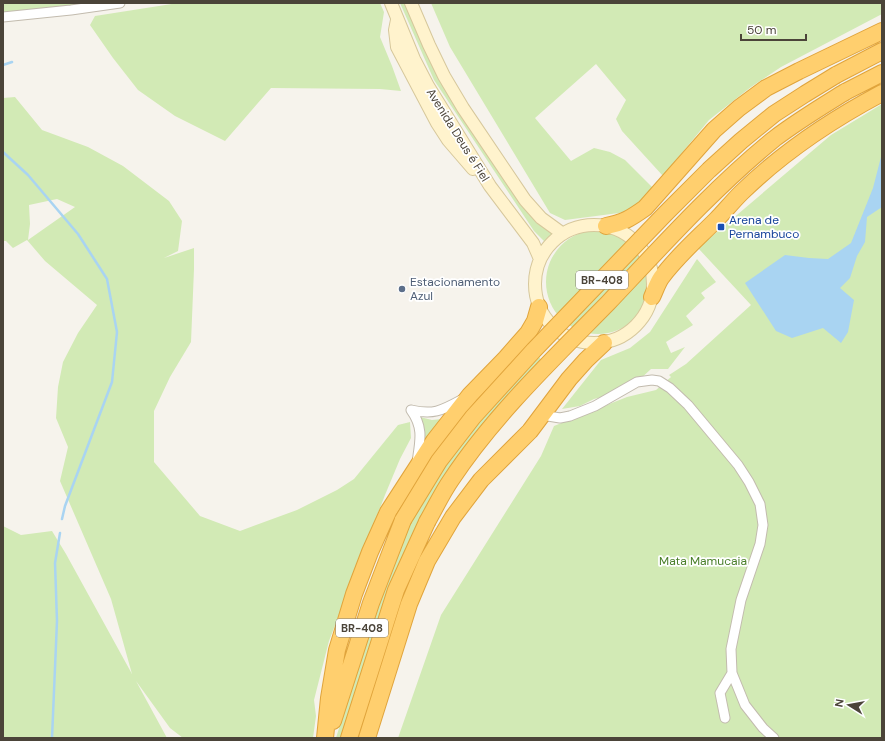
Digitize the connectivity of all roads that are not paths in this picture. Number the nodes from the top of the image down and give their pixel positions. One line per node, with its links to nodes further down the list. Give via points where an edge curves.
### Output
1 (120, 3): 4 (street)
2 (391, 3): 11 (main road, Avenida Deus é Fiel, via 428,86 490,186 533,244)
3 (411, 3): 10 (main road, Avenida Deus é Fiel, via 444,76 463,108 525,200 541,218)
4 (3, 16)
5 (882, 31): 9 (highway, via 766,88 714,130 645,208 634,217)
6 (882, 51): 20 (highway, BR-408, bridge, via 836,75 774,114 709,170 472,417 439,461 403,520 371,602)
7 (882, 73): 21 (highway, BR-408, bridge, via 810,113 748,162 647,262 514,401 476,445 451,479 427,522 396,590)
8 (882, 93): 12 (highway, via 823,127 741,193 683,252 660,279)
9 (606, 226): 10 (main road, via 584,225); 12 (main road, via 631,236 638,244 648,260 654,285)
10 (562, 234): 11 (main road, via 554,240)
11 (540, 259): 13 (main road, via 535,291)
12 (652, 297): 14 (main road, via 646,314 635,328 620,338)
13 (539, 307): 14 (main road, via 549,324 565,336 584,343); 15 (highway, via 536,321 528,333)
14 (604, 343): 16 (highway, via 569,379)
15 (470, 395): 17 (highway); 17 (street, via 434,412 411,410 418,421 420,432)
16 (542, 415): 18 (street, via 560,418 570,416 595,406 637,382 659,381 688,405 738,464 760,504 763,525 760,544 741,600 731,649); 22 (highway, via 530,431 481,480 453,517 428,561 409,604)
17 (416, 468): 20 (highway, via 388,512 354,594 337,650 329,698)
18 (732, 673): 19 (street, via 720,692); 23 (street, via 744,706)
19 (725, 718)
20 (327, 738)
21 (349, 738)
22 (367, 738)
23 (774, 738)

